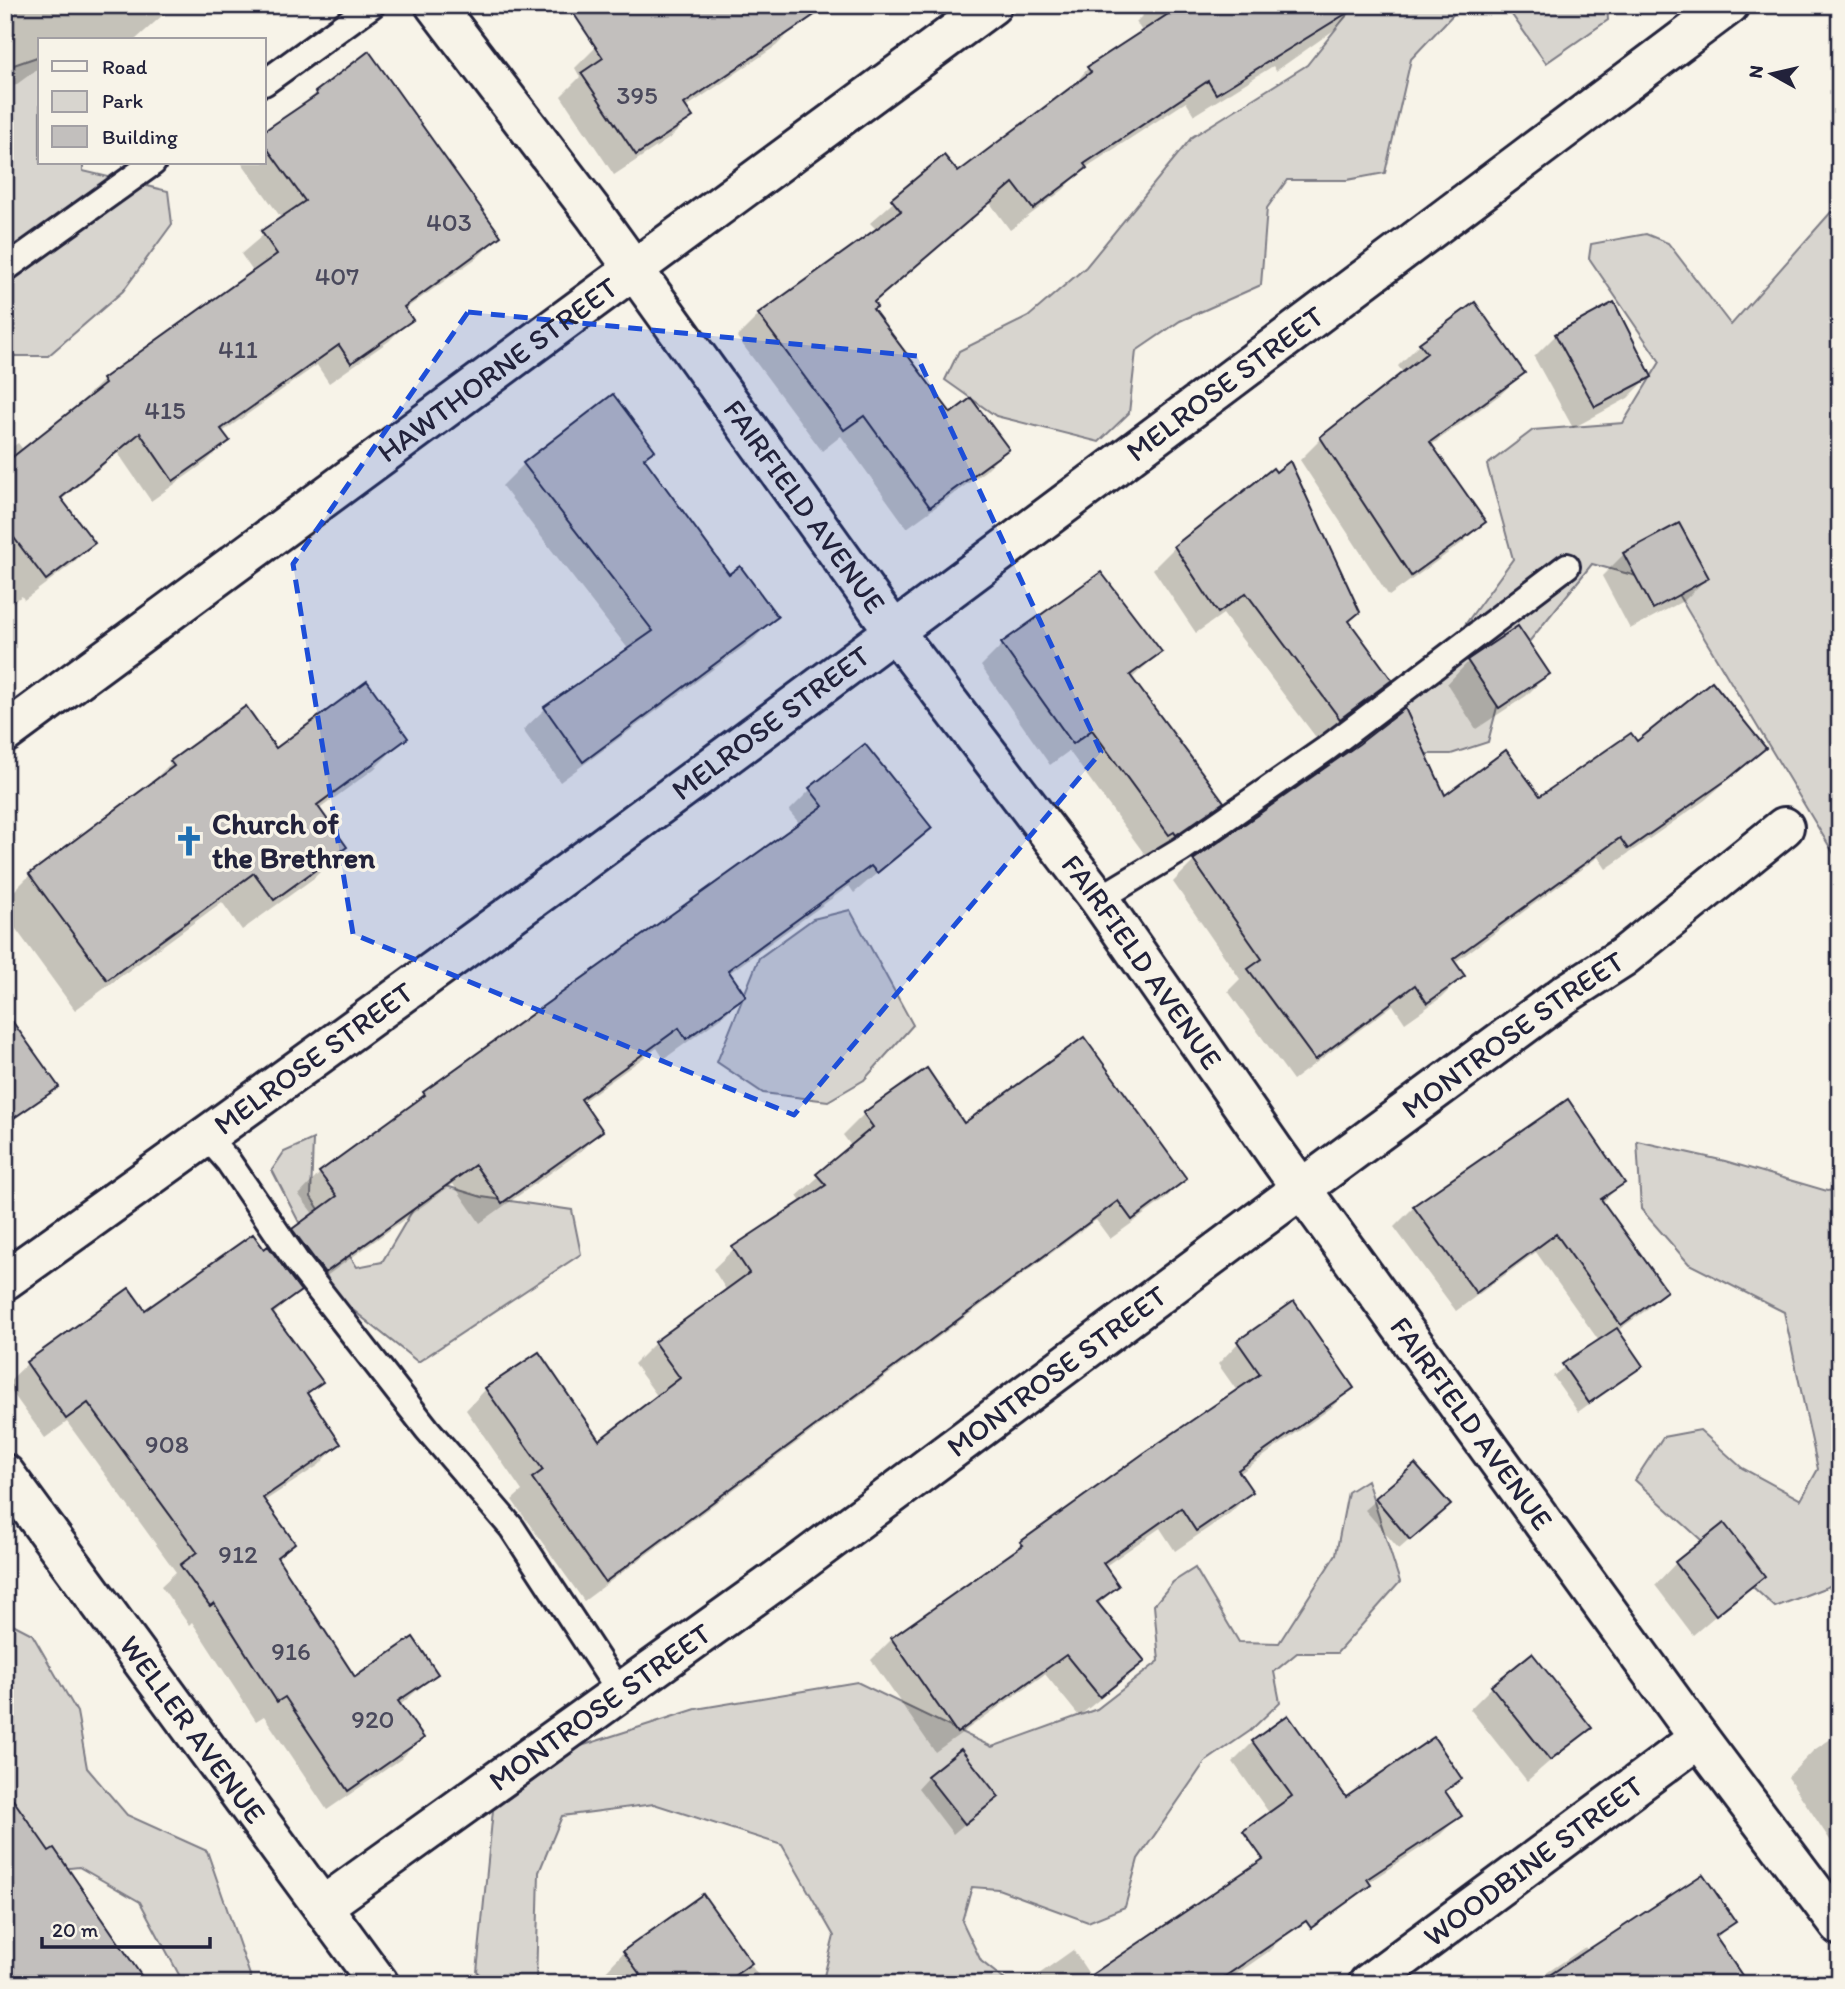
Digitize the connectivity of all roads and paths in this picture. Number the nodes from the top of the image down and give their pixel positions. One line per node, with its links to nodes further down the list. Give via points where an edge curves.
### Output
1 (372, 5): 5 (lane)
2 (435, 5): 8 (street, FAIRFIELD AVENUE)
3 (992, 5): 8 (street, HAWTHORNE STREET)
4 (1729, 5): 10 (street, MELROSE STREET)
5 (266, 82)
6 (152, 164): 7 (lane)
7 (5, 269)
8 (633, 269): 10 (street, FAIRFIELD AVENUE); 11 (street, HAWTHORNE STREET)
9 (1567, 566): 13 (lane, via 1326,748 1182,849)
10 (894, 631): 13 (street, FAIRFIELD AVENUE); 14 (street, MELROSE STREET)
11 (5, 733)
12 (1784, 827): 15 (street, MONTROSE STREET, via 1623,957 1564,995)
13 (1099, 899): 15 (street, FAIRFIELD AVENUE)
14 (207, 1136): 16 (street, MELROSE STREET); 18 (lane, via 297,1262 427,1429 512,1528)
15 (1301, 1189): 18 (street, MONTROSE STREET); 19 (street, FAIRFIELD AVENUE)
16 (5, 1280)
17 (5, 1474): 20 (street, WELLER AVENUE)
18 (620, 1693): 20 (street, MONTROSE STREET)
19 (1699, 1738): 21 (street, FAIRFIELD AVENUE); 23 (street, WOODBINE STREET)
20 (323, 1906): 22 (street, WELLER AVENUE)
21 (1840, 1926)
22 (379, 1984)
23 (1368, 1984)

